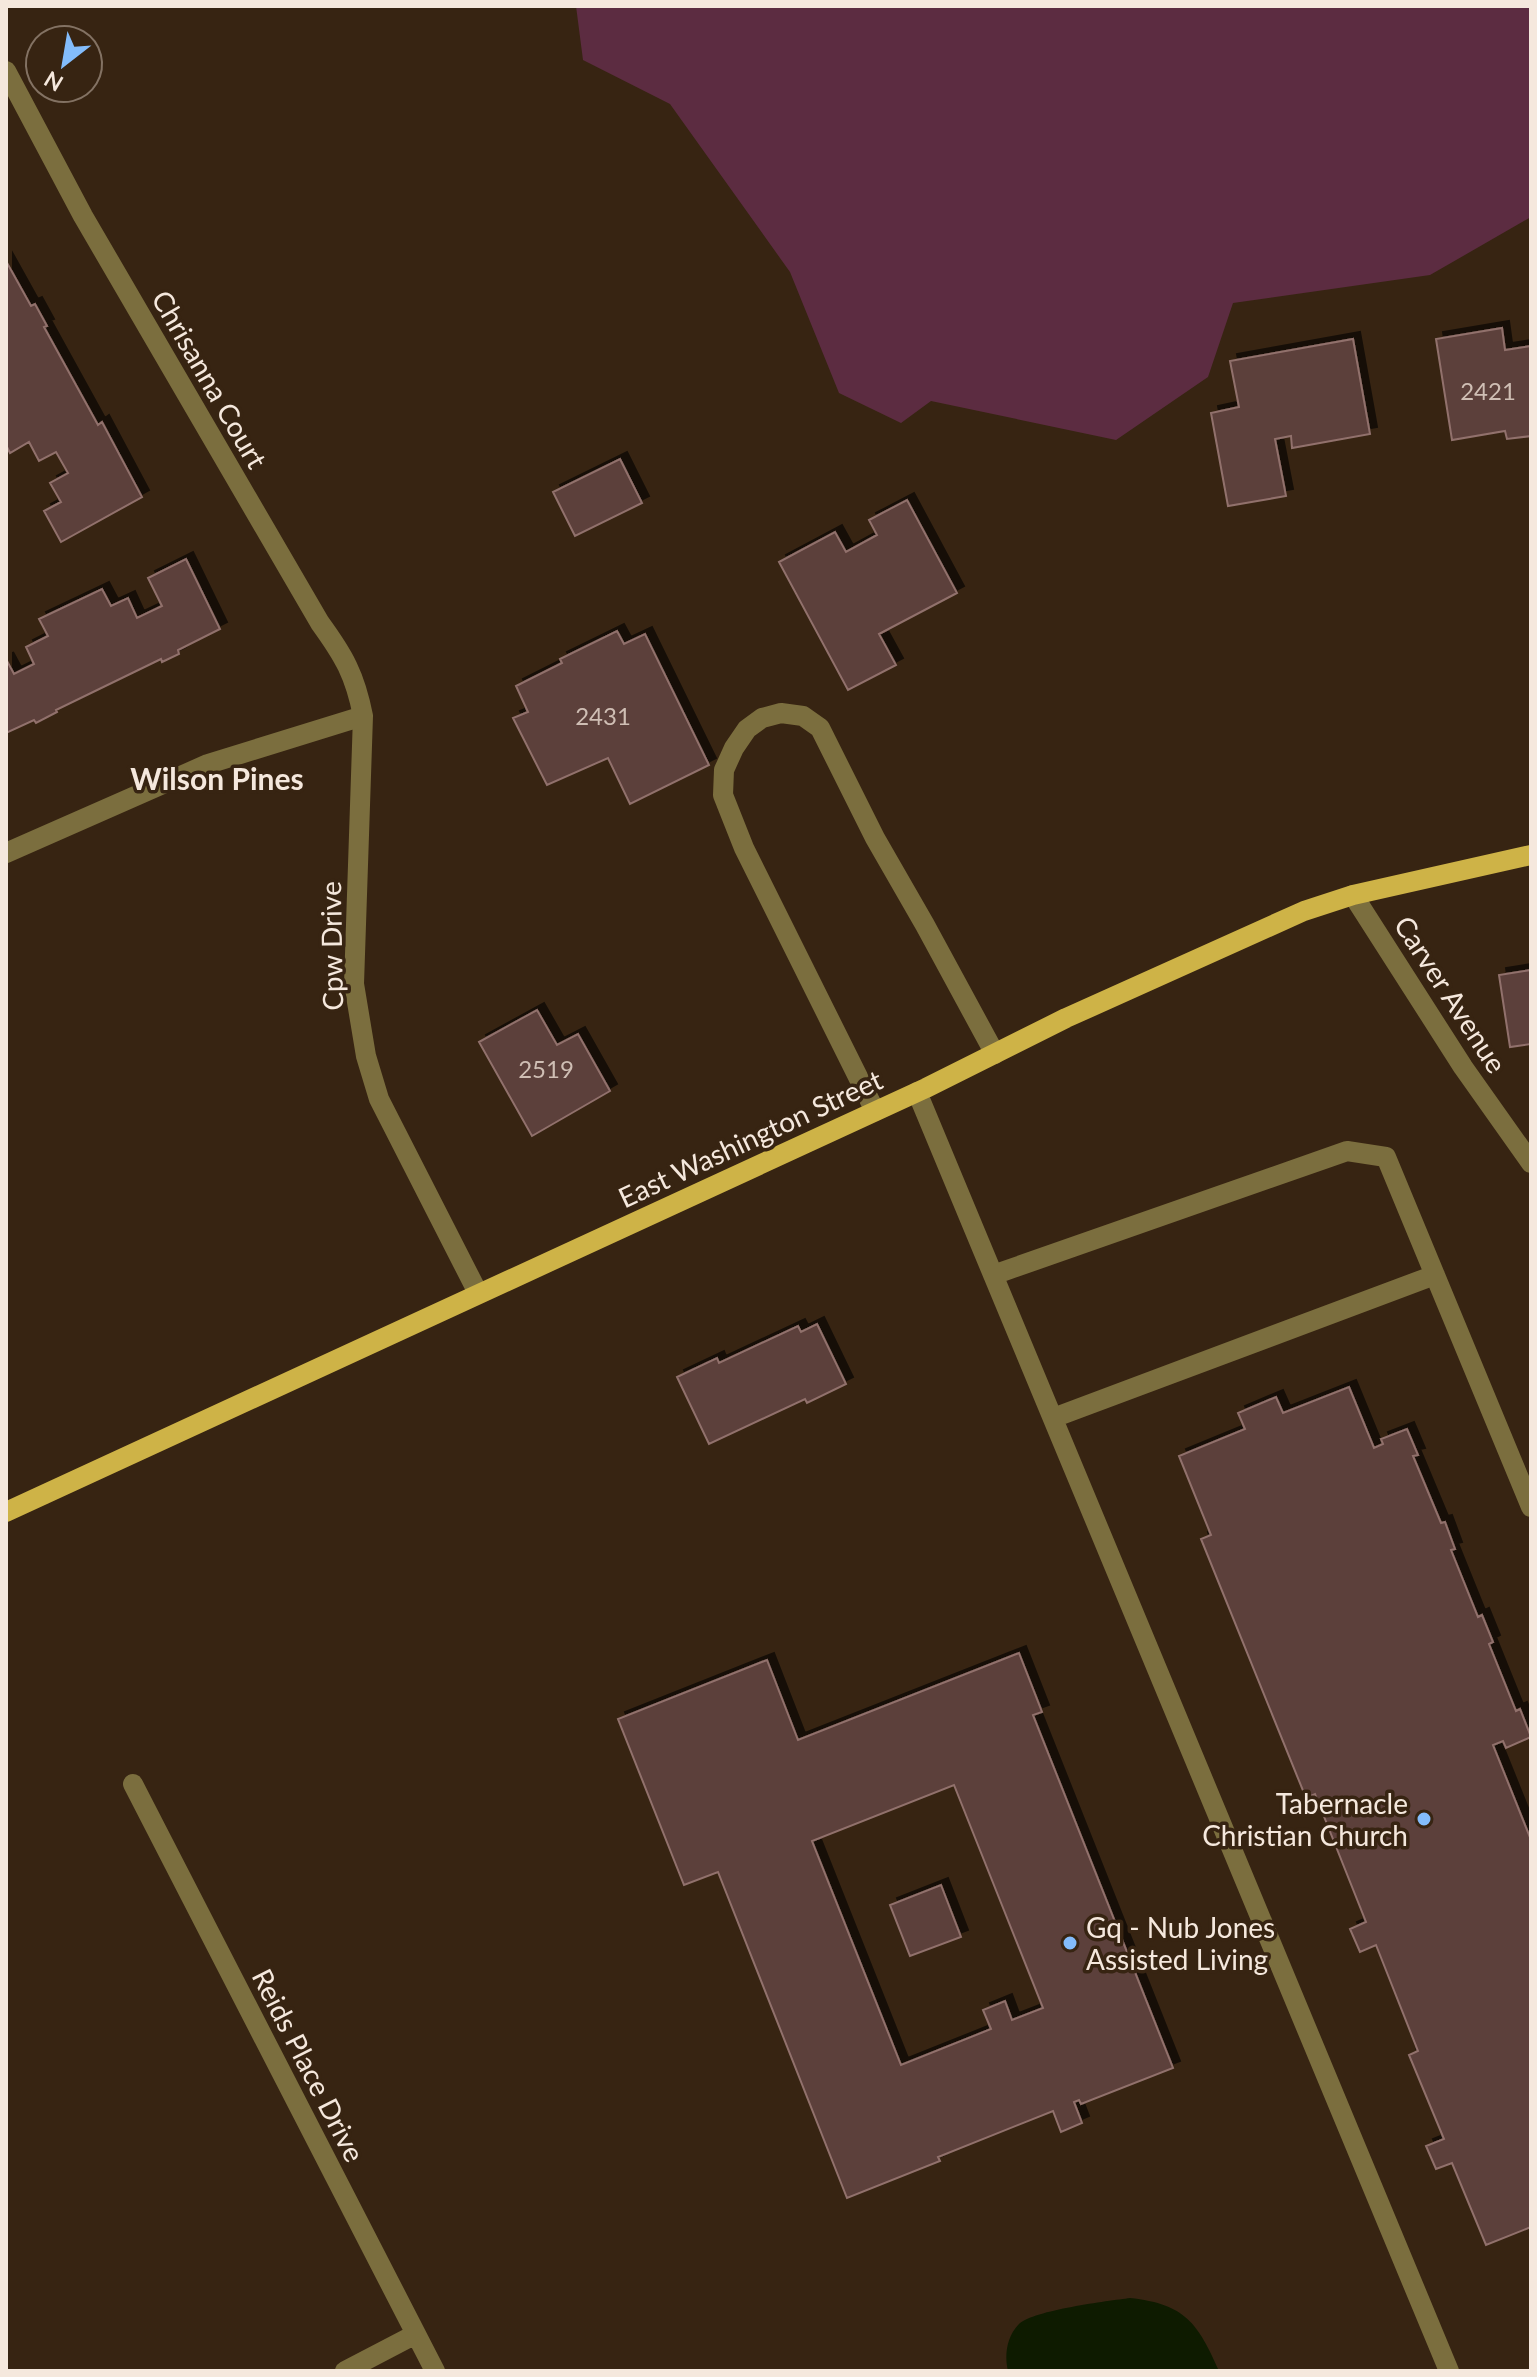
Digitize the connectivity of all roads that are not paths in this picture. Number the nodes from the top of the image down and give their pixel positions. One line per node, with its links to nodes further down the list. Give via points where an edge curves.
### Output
1 (6, 71): 2 (street, Chrisanna Court, via 83,216 344,656)
2 (363, 716): 3 (street, via 208,764); 12 (street, Cpw Drive, via 354,984 366,1056 379,1099)
3 (6, 853)
4 (1531, 855): 5 (main road, East Washington Street)
5 (1353, 895): 6 (main road, East Washington Street, via 1304,911); 9 (street, Carver Avenue)
6 (995, 1054): 7 (main road, East Washington Street); 8 (street, via 820,728 803,716 781,713 762,718 734,748 724,770 723,795 744,848)
7 (917, 1092): 8 (main road, East Washington Street); 10 (street)
8 (875, 1111): 12 (main road, East Washington Street)
9 (1531, 1163)
10 (993, 1275): 11 (street, via 1347,1151 1386,1157); 13 (street)
11 (1435, 1275): 13 (street); 14 (street)
12 (478, 1293): 15 (main road, East Washington Street)
13 (1053, 1418): 20 (street)
14 (1531, 1507)
15 (6, 1512)
16 (133, 1784): 17 (street, Reids Place Drive)
17 (416, 2334): 18 (street); 19 (street, Reids Place Drive)
18 (345, 2371)
19 (435, 2371)
20 (1449, 2371)

